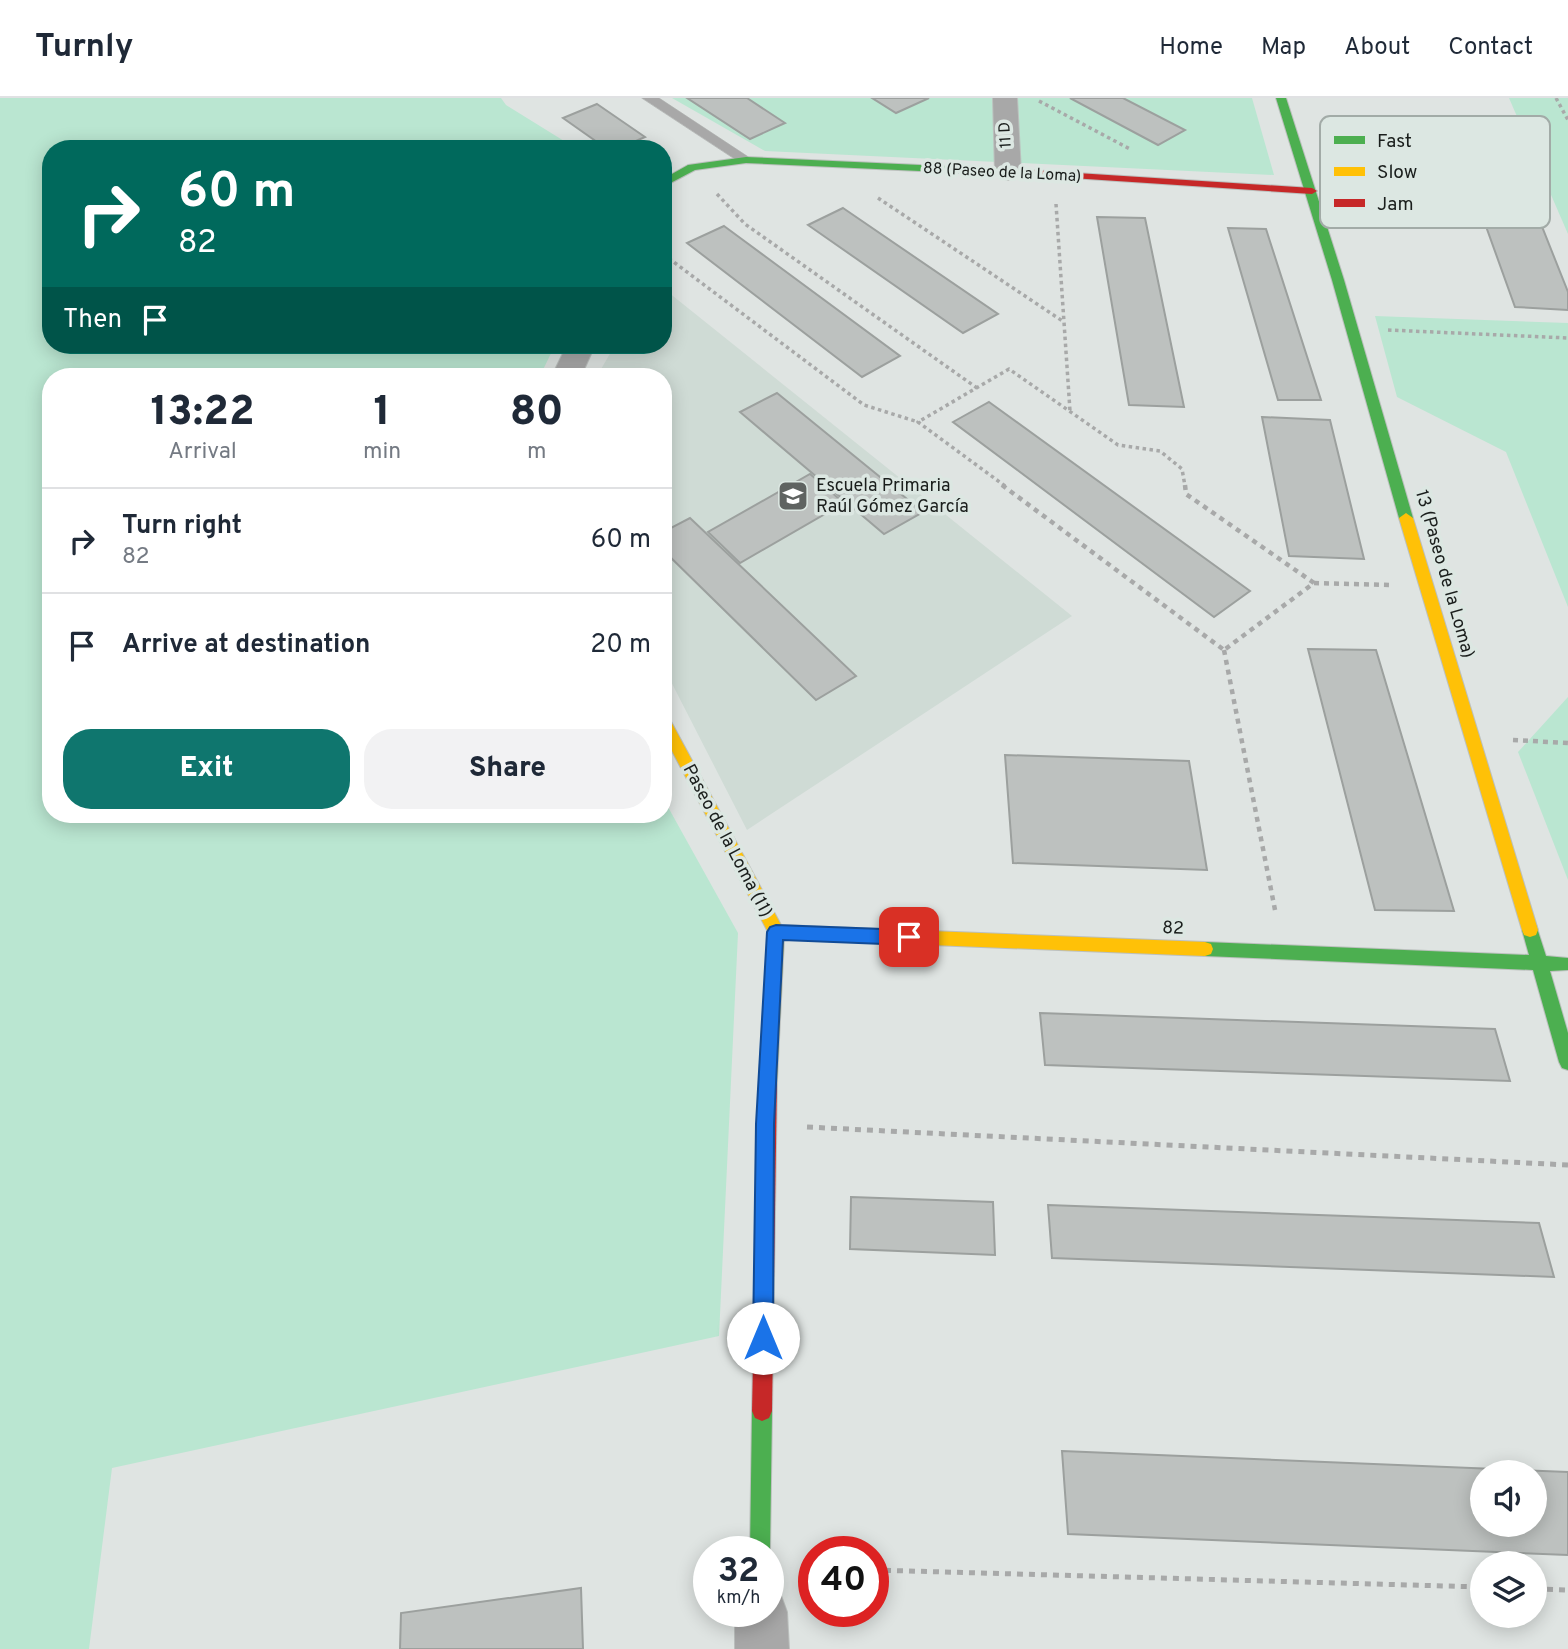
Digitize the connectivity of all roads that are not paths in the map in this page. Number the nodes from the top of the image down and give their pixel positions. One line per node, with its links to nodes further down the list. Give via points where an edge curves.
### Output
1 (649, 98): 4 (lane)
2 (1005, 98): 5 (street, 11 D)
3 (1281, 98): 7 (street, 13 (Paseo de la Loma))
4 (746, 160): 5 (street, 88 (Paseo de la Loma)); 6 (street, 88 (Paseo de la Loma), via 692,167)
5 (1008, 172): 7 (street, 88 (Paseo de la Loma))
6 (672, 179)
7 (1312, 191): 8 (street, 13 (Paseo de la Loma))
8 (1320, 219)
9 (1323, 228): 12 (street, 13 (Paseo de la Loma))
10 (672, 737): 11 (street, Paseo de la Loma (11))
11 (776, 932): 12 (street, 82); 15 (street, Paseo de la Loma (11), via 765,1124)
12 (1542, 963): 13 (street, 82); 14 (street, 13 (Paseo de la Loma))
13 (1568, 964)
14 (1568, 1062)
15 (760, 1536)
16 (761, 1627): 17 (street)
17 (762, 1649)

